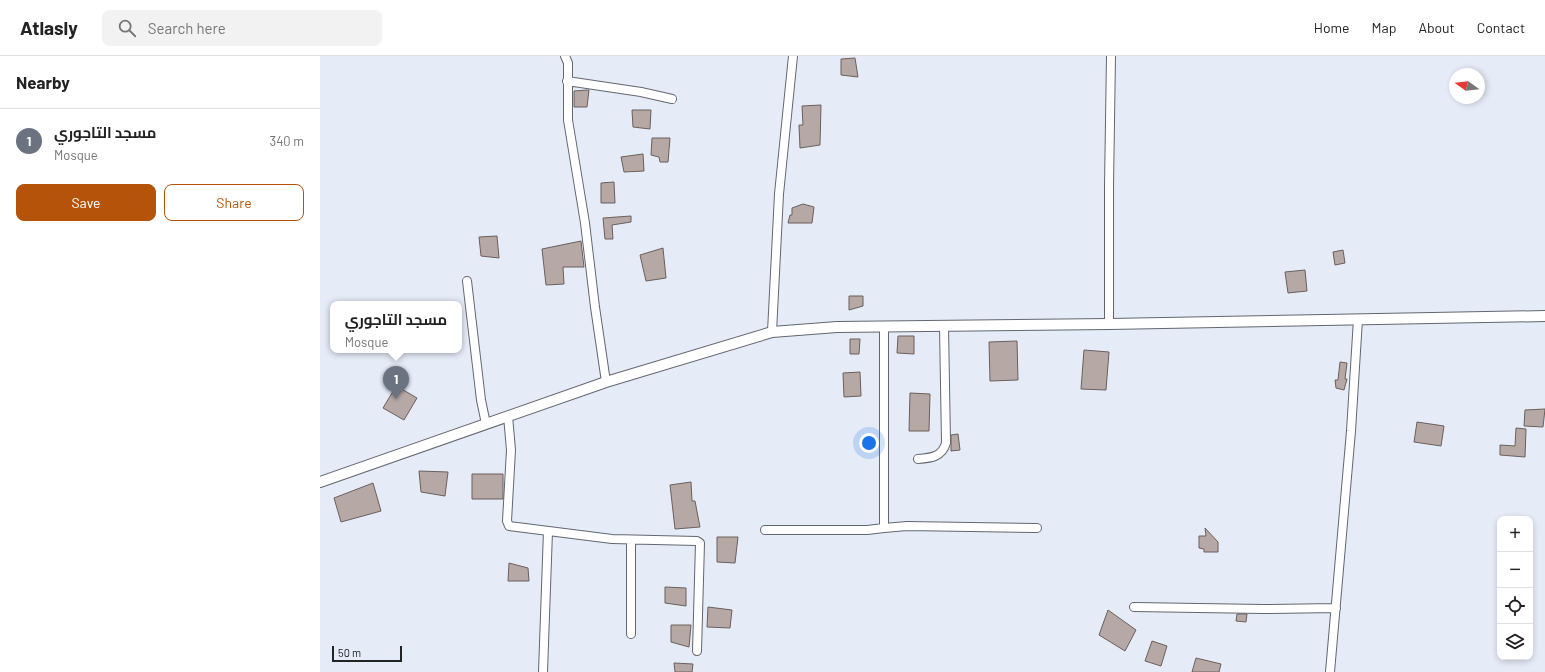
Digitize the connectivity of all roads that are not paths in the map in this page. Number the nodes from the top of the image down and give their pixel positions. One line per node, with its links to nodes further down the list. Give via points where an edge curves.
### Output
1 (565, 56): 4 (street, via 568,63)
2 (793, 56): 12 (street, via 779,194)
3 (1111, 56): 9 (street)
4 (567, 81): 5 (street); 13 (street, via 568,120 585,223)
5 (672, 98)
6 (467, 281): 15 (street)
7 (1545, 316): 8 (street)
8 (1358, 319): 9 (street); 24 (street)
9 (1109, 324): 11 (street)
10 (884, 326): 11 (street); 12 (street); 18 (street)
11 (944, 326): 16 (street, via 946,443 938,455)
12 (772, 332): 13 (street)
13 (606, 382): 14 (street)
14 (508, 416): 15 (street); 21 (street, via 511,450 509,526)
15 (486, 424): 17 (street)
16 (918, 459)
17 (320, 482)
18 (884, 528): 19 (street); 20 (street)
19 (1037, 528)
20 (765, 530)
21 (548, 531): 22 (street); 27 (street)
22 (631, 540): 25 (street); 26 (street, via 700,543)
23 (1134, 607): 24 (street)
24 (1336, 608): 28 (street)
25 (631, 634)
26 (697, 651)
27 (543, 672)
28 (1330, 672)

